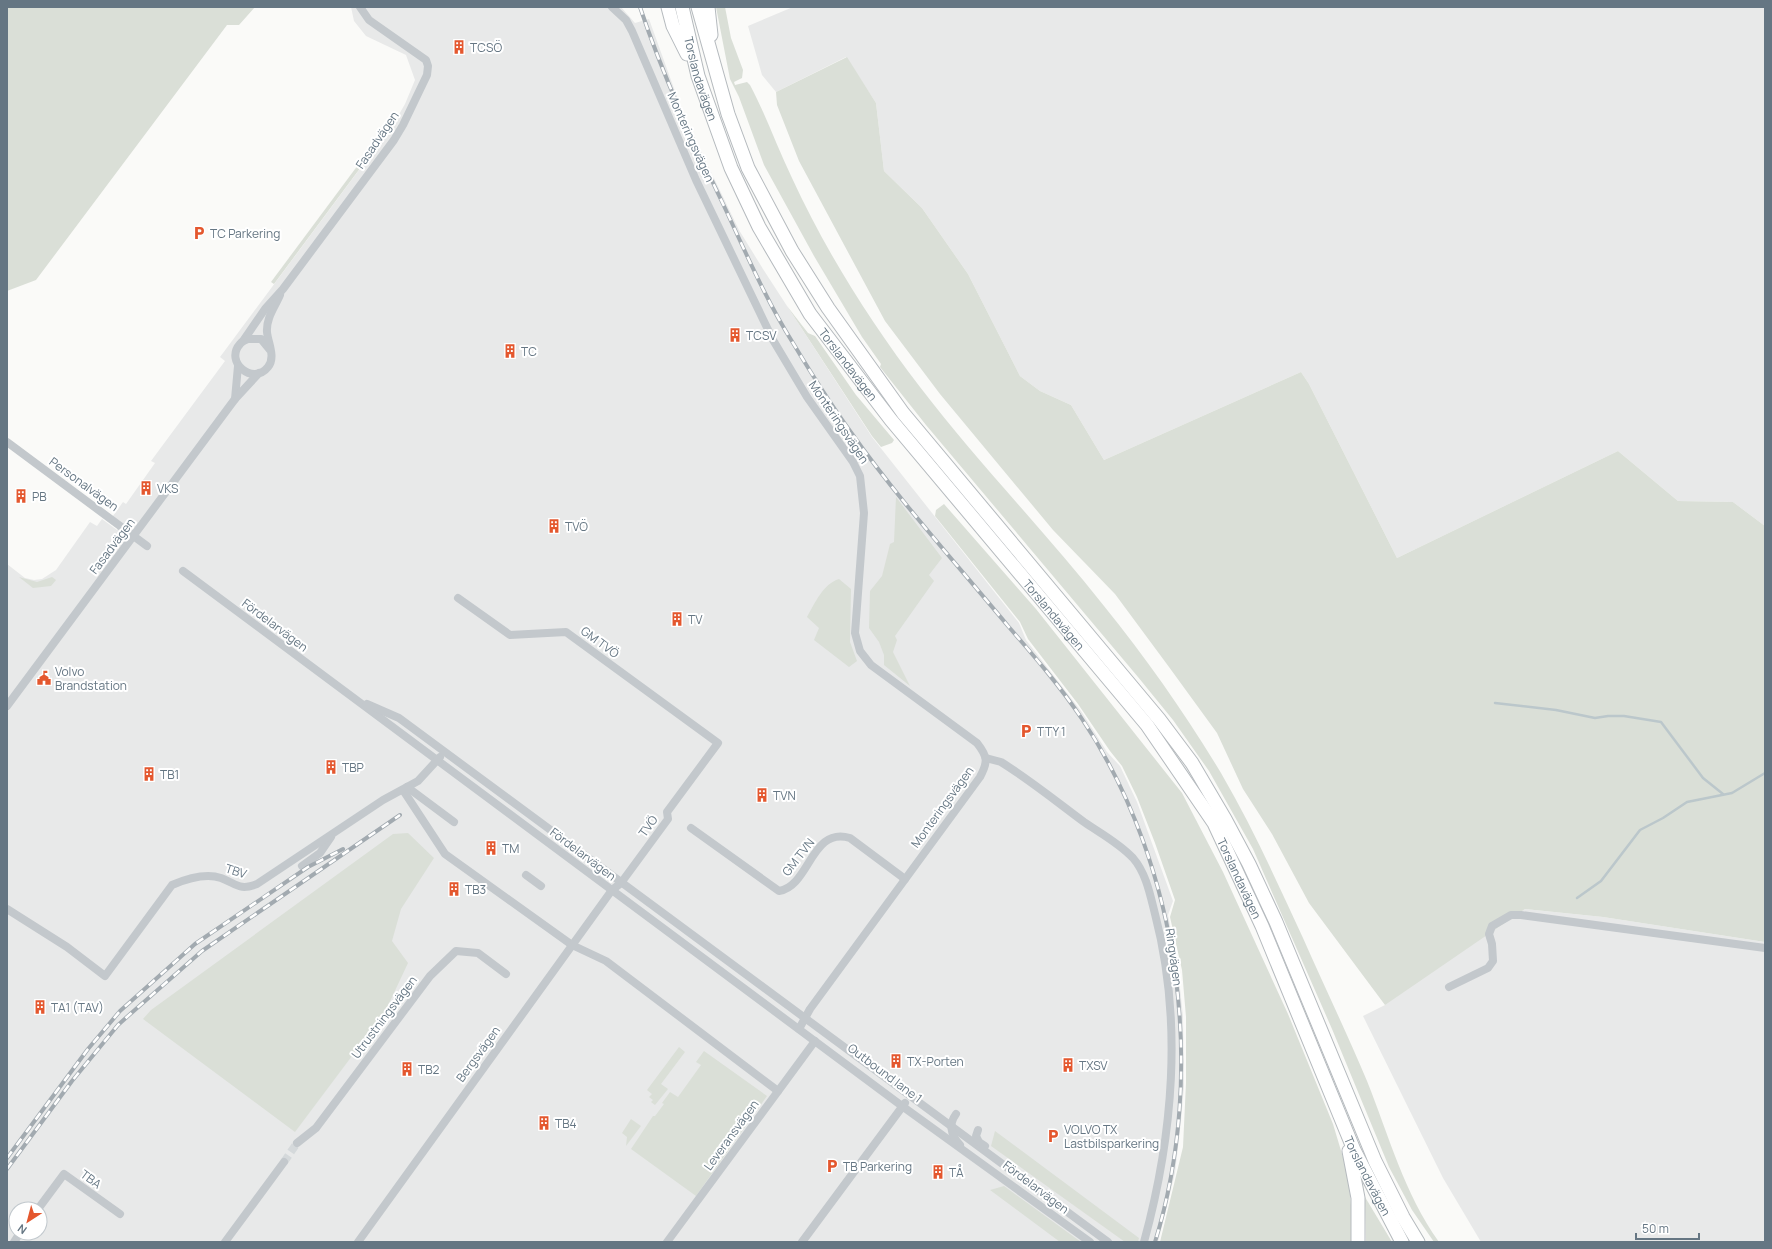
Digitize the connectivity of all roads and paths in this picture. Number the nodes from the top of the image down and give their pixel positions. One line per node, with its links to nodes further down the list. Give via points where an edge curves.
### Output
1 (612, 7): 24 (street, Monteringsvägen, via 626,20 632,31 696,180 773,340 807,397 857,468 863,492 864,514 855,634 860,651 871,665 977,743)
2 (668, 7): 8 (main road, via 673,26)
3 (682, 7): 8 (main road, Torslandavägen)
4 (698, 7): 7 (main road, Torslandavägen)
5 (708, 7): 7 (main road)
6 (362, 10): 9 (street, Fasadvägen, via 369,20 426,60 427,75 394,140)
7 (714, 68): 52 (main road, Torslandavägen, via 748,168 792,251 838,324 903,413 1159,719 1199,775 1225,819 1276,922)
8 (698, 76): 45 (main road, Torslandavägen, via 740,188 762,233 810,314 891,420 1147,725 1214,823 1262,926)
9 (283, 288): 10 (street, Fasadvägen); 11 (street, Fasadvägen, via 267,321)
10 (243, 341): 11 (street, via 259,338); 12 (street, Fasadvägen, via 235,353)
11 (270, 350): 13 (street, Fasadvägen, via 270,363 266,370)
12 (238, 366): 13 (street, via 248,373); 14 (street, Fasadvägen)
13 (259, 373): 14 (street, Fasadvägen)
14 (235, 399): 16 (street, Fasadvägen)
15 (7, 442): 16 (street, Personalvägen)
16 (134, 536): 17 (street, Personalvägen); 21 (street, Fasadvägen)
17 (147, 546)
18 (183, 571): 20 (street, Fördelarvägen)
19 (458, 598): 22 (street, GM TVÖ, via 510,635 566,632)
20 (353, 698): 23 (street, Fördelarvägen, via 399,718); 25 (street, Fördelarvägen)
21 (7, 706)
22 (718, 743): 33 (street, TVÖ, via 667,812 668,819)
23 (443, 752): 25 (street, TBV); 33 (street, Fördelarvägen)
24 (986, 758): 32 (street, Monteringsvägen, via 986,766 980,777); 64 (street, Ringvägen, via 993,758 1009,766 1102,834 1132,858 1144,875 1162,943 1171,1057 1164,1151)
25 (438, 761): 26 (street, TBV, via 418,781); 35 (street, Fördelarvägen)
26 (405, 788): 27 (street); 28 (street, TBV); 37 (street, via 445,854)
27 (454, 822)
28 (343, 826): 30 (street, via 320,852); 36 (street, TBV, via 269,877 246,888 221,878 211,877 186,879 172,885 105,976 67,947)
29 (691, 828): 32 (street, GM TVN, via 779,892 792,885 820,847 833,836 850,838)
30 (302, 866)
31 (526, 875): 34 (street)
32 (905, 879): 41 (street, Monteringsvägen)
33 (621, 883): 35 (street, Bergsvägen); 41 (street, Fördelarvägen)
34 (541, 886)
35 (612, 890): 37 (street, Bergsvägen); 41 (street, Fördelarvägen)
36 (7, 909)
37 (572, 945): 43 (street, via 606,961); 59 (street, Bergsvägen)
38 (1765, 948): 40 (street, via 1511,915 1492,926 1489,934 1493,961 1488,968)
39 (506, 974): 51 (street, Utrustningsvägen, via 478,953 456,951 430,976 316,1128)
40 (1449, 987)
41 (803, 1022): 42 (street); 44 (street); 44 (street, Outbound lane 1)
42 (815, 1041): 43 (street, Leveransvägen); 44 (street)
43 (778, 1091): 60 (street, Leveransvägen)
44 (907, 1099): 46 (street, Fördelarvägen); 47 (street); 50 (street, Outbound lane 1); 53 (street, Fördelarvägen); 61 (street)
45 (1334, 1101): 65 (main road, via 1355,1178 1358,1198); 66 (main road, Torslandavägen, via 1366,1174)
46 (936, 1116): 47 (street); 48 (street, Fördelarvägen)
47 (945, 1116): 48 (street, via 956,1114)
48 (951, 1127): 50 (street, Fördelarvägen); 55 (street, Fördelarvägen)
49 (978, 1130): 55 (street, Fördelarvägen, via 976,1136 979,1142 994,1153)
50 (955, 1140): 53 (street, Fördelarvägen)
51 (297, 1143)
52 (1370, 1150): 67 (main road, Torslandavägen, via 1403,1218); 68 (main road)
53 (967, 1153): 62 (street, Fördelarvägen)
54 (284, 1162): 58 (street)
55 (998, 1162): 63 (street, Fördelarvägen)
56 (44, 1201): 57 (street, TBA, via 64,1174)
57 (120, 1214)
58 (225, 1242)
59 (358, 1242)
60 (667, 1242)
61 (802, 1242)
62 (1090, 1242)
63 (1108, 1242)
64 (1144, 1242)
65 (1358, 1242)
66 (1402, 1242)
67 (1418, 1242)
68 (1426, 1242)

